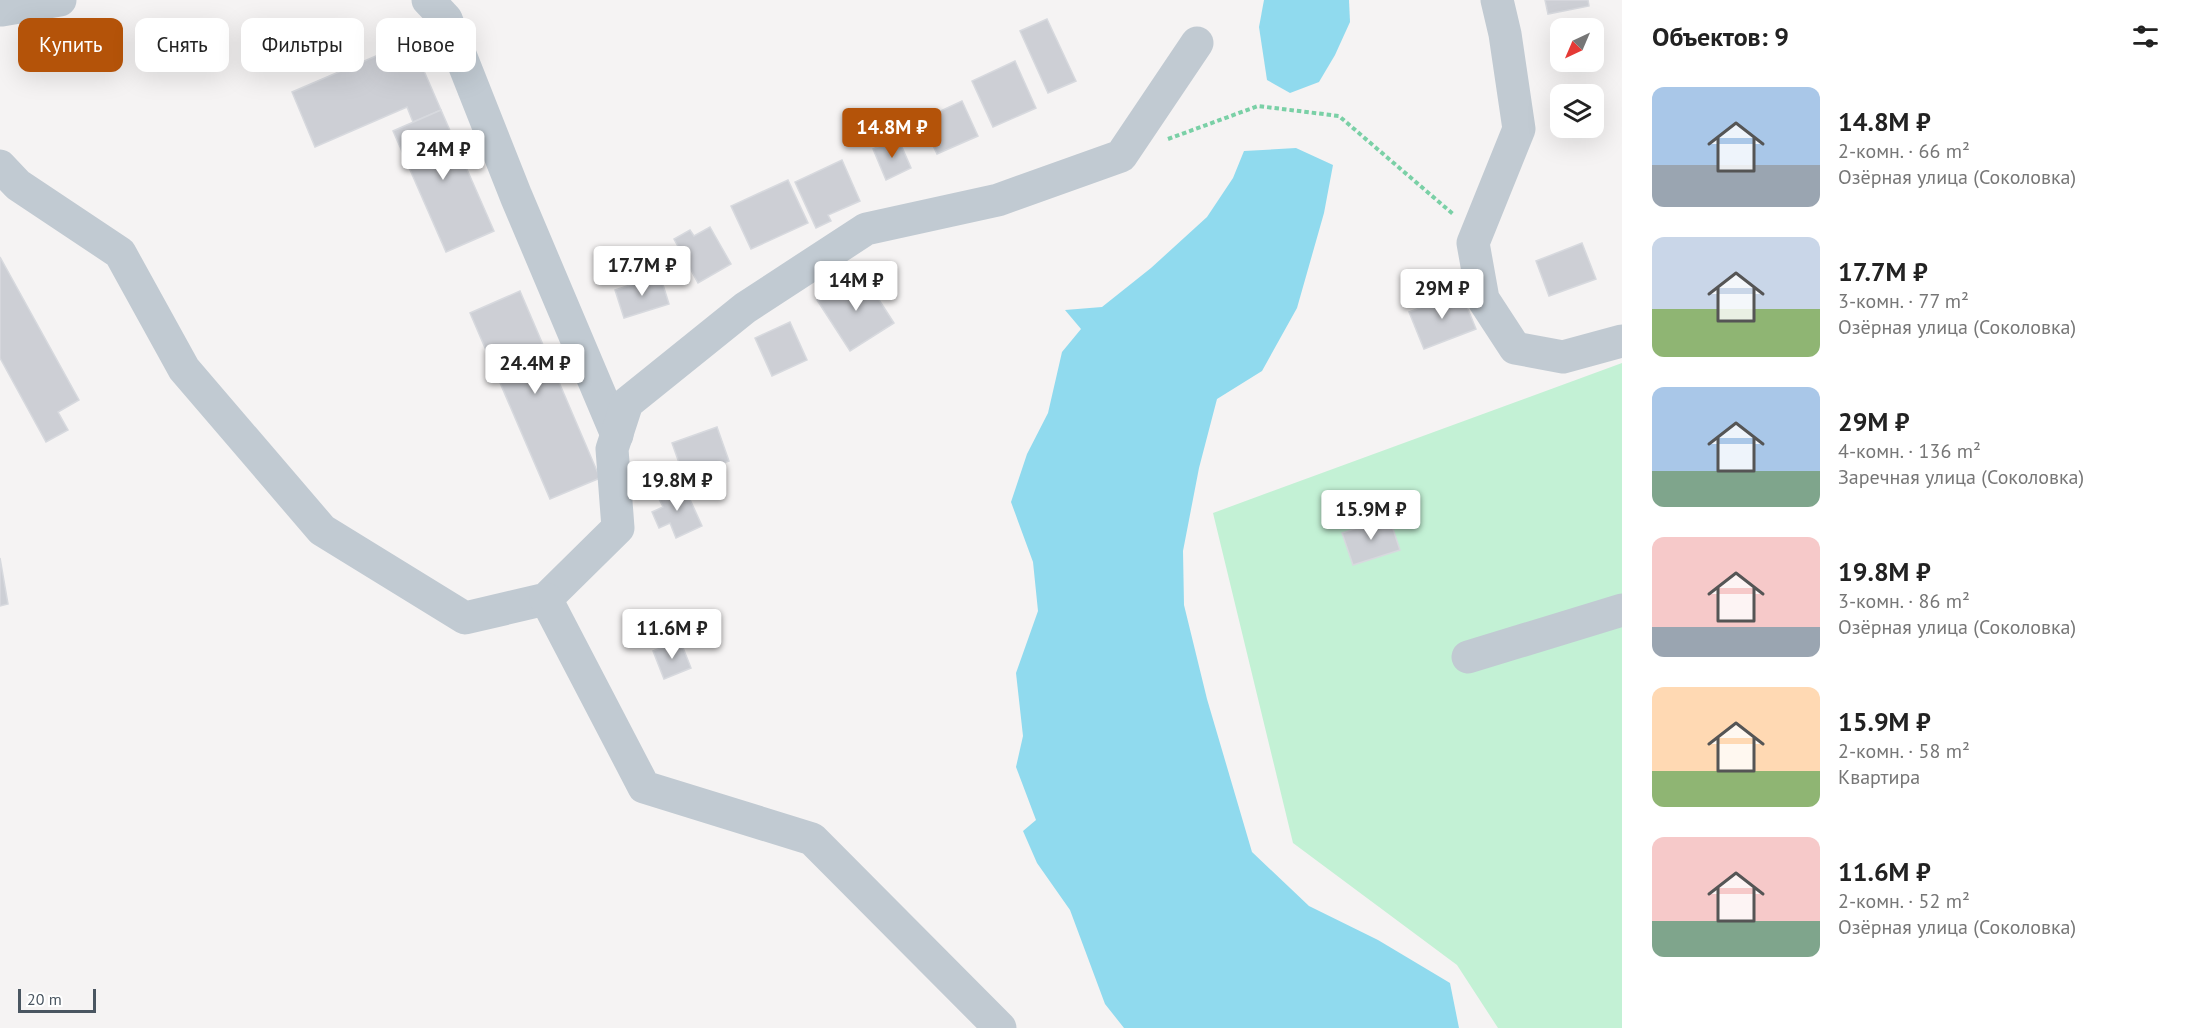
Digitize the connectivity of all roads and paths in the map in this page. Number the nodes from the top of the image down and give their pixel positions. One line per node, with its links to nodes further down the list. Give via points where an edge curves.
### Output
1 (60, 0): 4 (street)
2 (428, 0): 10 (street, via 446,19)
3 (1497, 0): 8 (street, via 1519,129)
4 (0, 9)
5 (1197, 43): 10 (street, via 1121,156 998,200 866,229 745,308 627,403)
6 (1163, 141): 8 (path, via 1258,106 1339,116)
7 (0, 166): 11 (street, via 18,185 120,253 184,369 322,530 465,618)
8 (1476, 234): 9 (street, via 1473,243 1484,299 1515,348 1563,357)
9 (1622, 341)
10 (617, 435): 11 (street, via 612,449 618,528)
11 (546, 599): 14 (street, via 644,787 812,839)
12 (1622, 609): 13 (street)
13 (1468, 657)
14 (1000, 1028)

